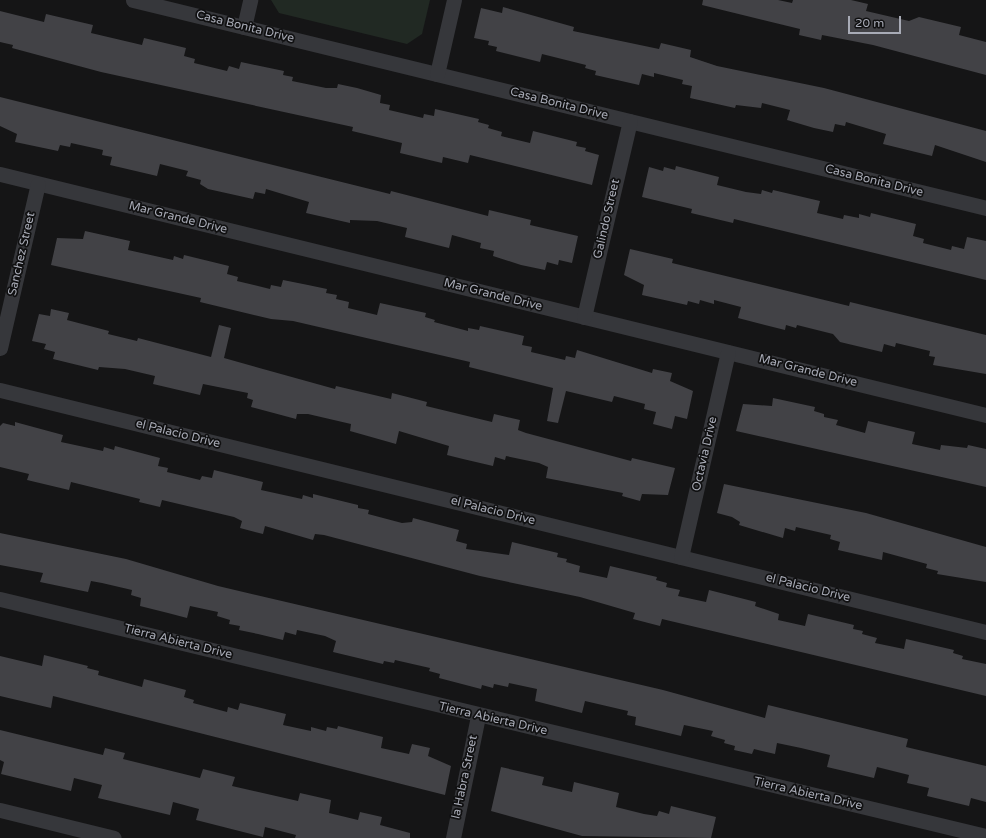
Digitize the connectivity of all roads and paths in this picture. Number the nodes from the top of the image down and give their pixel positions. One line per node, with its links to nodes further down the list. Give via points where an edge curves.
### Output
1 (133, 0): 4 (street, Casa Bonita Drive)
2 (250, 0): 4 (street)
3 (454, 0): 5 (street)
4 (244, 27): 5 (street, Casa Bonita Drive)
5 (437, 74): 6 (street, Casa Bonita Drive)
6 (630, 121): 9 (street, Casa Bonita Drive); 10 (street, Galindo Street)
7 (0, 174): 8 (street, Mar Grande Drive)
8 (38, 184): 10 (street, Mar Grande Drive); 11 (street, Sanchez Street)
9 (986, 208)
10 (584, 317): 12 (street, Mar Grande Drive)
11 (0, 348)
12 (728, 352): 14 (street, Mar Grande Drive); 15 (street, Octavia Drive)
13 (0, 390): 15 (street, el Palacio Drive)
14 (986, 415)
15 (681, 557): 17 (street, el Palacio Drive)
16 (0, 599): 18 (street, Tierra Abierta Drive)
17 (986, 632)
18 (478, 716): 20 (street, Tierra Abierta Drive); 22 (street, la Habra Street)
19 (0, 810): 21 (street)
20 (986, 836)
21 (114, 838)
22 (453, 838)

